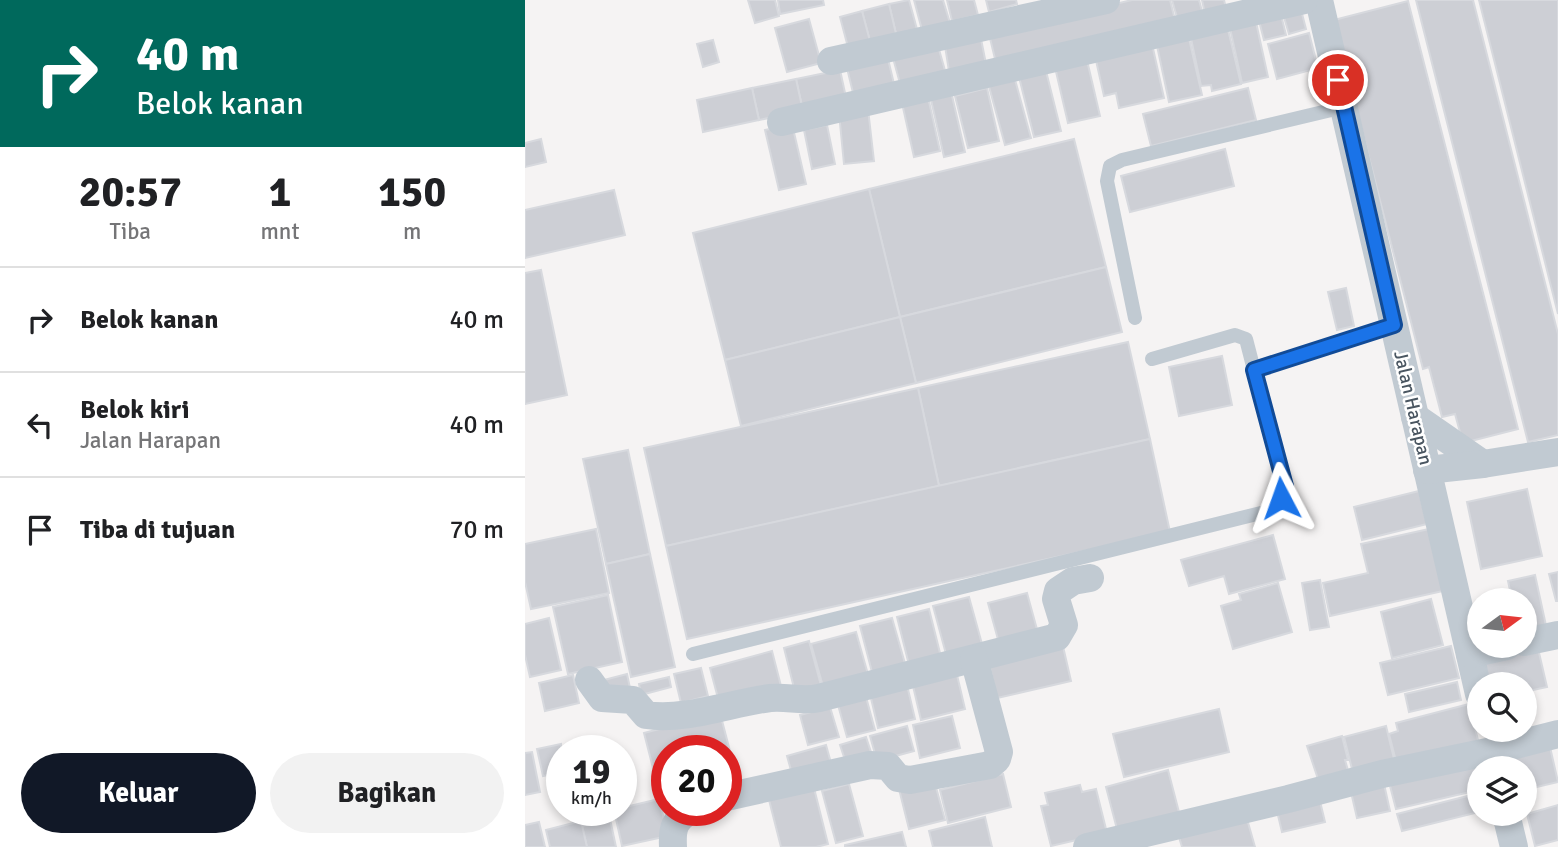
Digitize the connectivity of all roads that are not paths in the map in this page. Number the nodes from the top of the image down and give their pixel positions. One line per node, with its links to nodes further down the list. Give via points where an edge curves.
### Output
1 (1106, 0): 4 (street)
2 (1304, 0): 6 (street)
3 (1319, 0): 5 (street, Jalan Harapan)
4 (831, 61)
5 (1344, 107): 7 (lane, via 1110,166 1107,181); 8 (street, Jalan Harapan)
6 (781, 122)
7 (1135, 318)
8 (1394, 325): 10 (lane); 11 (street, Jalan Harapan)
9 (1152, 359): 10 (lane, via 1235,335 1246,339)
10 (1254, 370): 19 (lane, via 1285,486 1281,498 1265,513)
11 (1415, 416): 13 (street); 14 (street, Jalan Harapan)
12 (1558, 452): 13 (street)
13 (1483, 464): 14 (street)
14 (1427, 470): 18 (street, Jalan Harapan)
15 (1090, 578): 20 (street, via 1073,581 1058,591 1064,625 1058,637)
16 (1558, 635): 17 (street)
17 (1537, 639)
18 (1467, 645)
19 (693, 654)
20 (974, 659): 21 (street, via 807,701 770,698 655,716 646,715 633,700 601,698); 24 (street, via 999,752 990,765 910,780 898,778 888,766 870,765)
21 (589, 681)
22 (1558, 734): 23 (street)
23 (1492, 750): 28 (street)
24 (742, 793)
25 (674, 826): 27 (street)
26 (1509, 826): 29 (street)
27 (673, 847)
28 (1087, 847)
29 (1514, 847)

